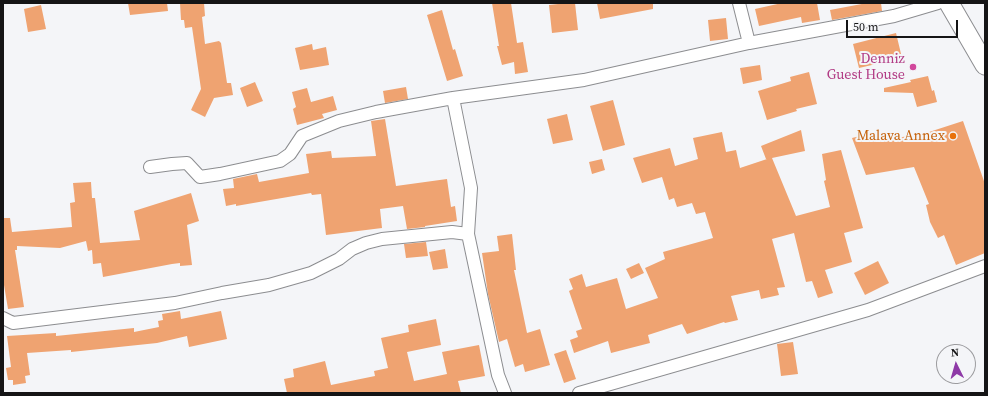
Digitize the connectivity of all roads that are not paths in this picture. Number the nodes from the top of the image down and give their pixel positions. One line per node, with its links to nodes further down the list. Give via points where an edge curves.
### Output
1 (738, 3): 4 (street)
2 (938, 3): 4 (street, via 894,16)
3 (949, 3): 5 (main road)
4 (750, 43): 6 (street, via 584,80)
5 (985, 65)
6 (453, 98): 7 (street, via 339,121 302,136 290,154 280,161 251,168 200,177 187,163); 8 (street, via 471,188)
7 (150, 168)
8 (468, 234): 10 (street, via 452,232 382,239 366,243 311,273 269,285 175,303 13,323); 11 (street, via 498,375)
9 (985, 266): 12 (street, via 868,310)
10 (3, 318)
11 (505, 393)
12 (579, 393)

